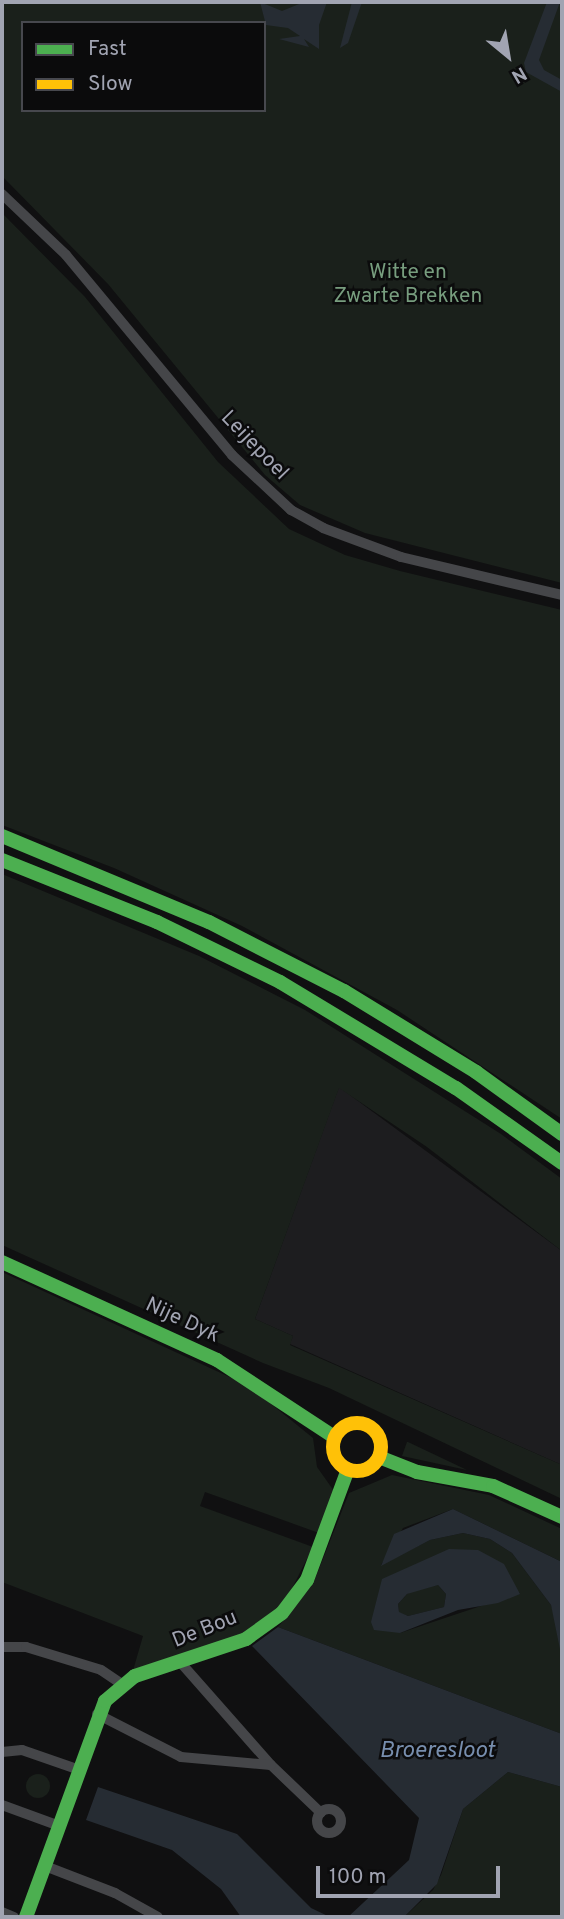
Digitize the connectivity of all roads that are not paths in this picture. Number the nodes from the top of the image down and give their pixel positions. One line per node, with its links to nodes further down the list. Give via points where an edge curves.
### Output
1 (2, 194): 2 (street, Leijepoel, via 66,255 232,455 291,510 323,528 391,554)
2 (562, 595)
3 (2, 836): 5 (main road, via 209,922 344,991 476,1072)
4 (2, 860): 6 (main road, via 157,922 280,982 456,1088)
5 (562, 1134)
6 (562, 1163)
7 (2, 1262): 8 (main road, Nije Dyk, via 217,1360)
8 (334, 1437): 9 (main road, via 346,1424 367,1424 380,1439); 10 (main road, via 334,1457)
9 (379, 1457): 10 (main road, via 365,1470); 11 (main road, via 417,1472 493,1486)
10 (348, 1469): 13 (main road, De Bou, via 324,1542 291,1603 246,1639)
11 (562, 1517)
12 (2, 1647): 14 (street, via 26,1647 102,1670)
13 (181, 1663): 14 (main road, De Bou); 17 (street)
14 (122, 1684): 15 (main road)
15 (97, 1714): 17 (street, via 181,1757); 18 (main road)
16 (2, 1752): 18 (street, via 22,1750)
17 (271, 1765): 20 (street)
18 (77, 1769): 21 (main road)
19 (2, 1805): 21 (street)
20 (321, 1813)
21 (57, 1825): 22 (main road)
22 (45, 1866): 24 (street); 26 (main road)
23 (2, 1912): 25 (street)
24 (153, 1915)
25 (14, 1917)
26 (26, 1917)

